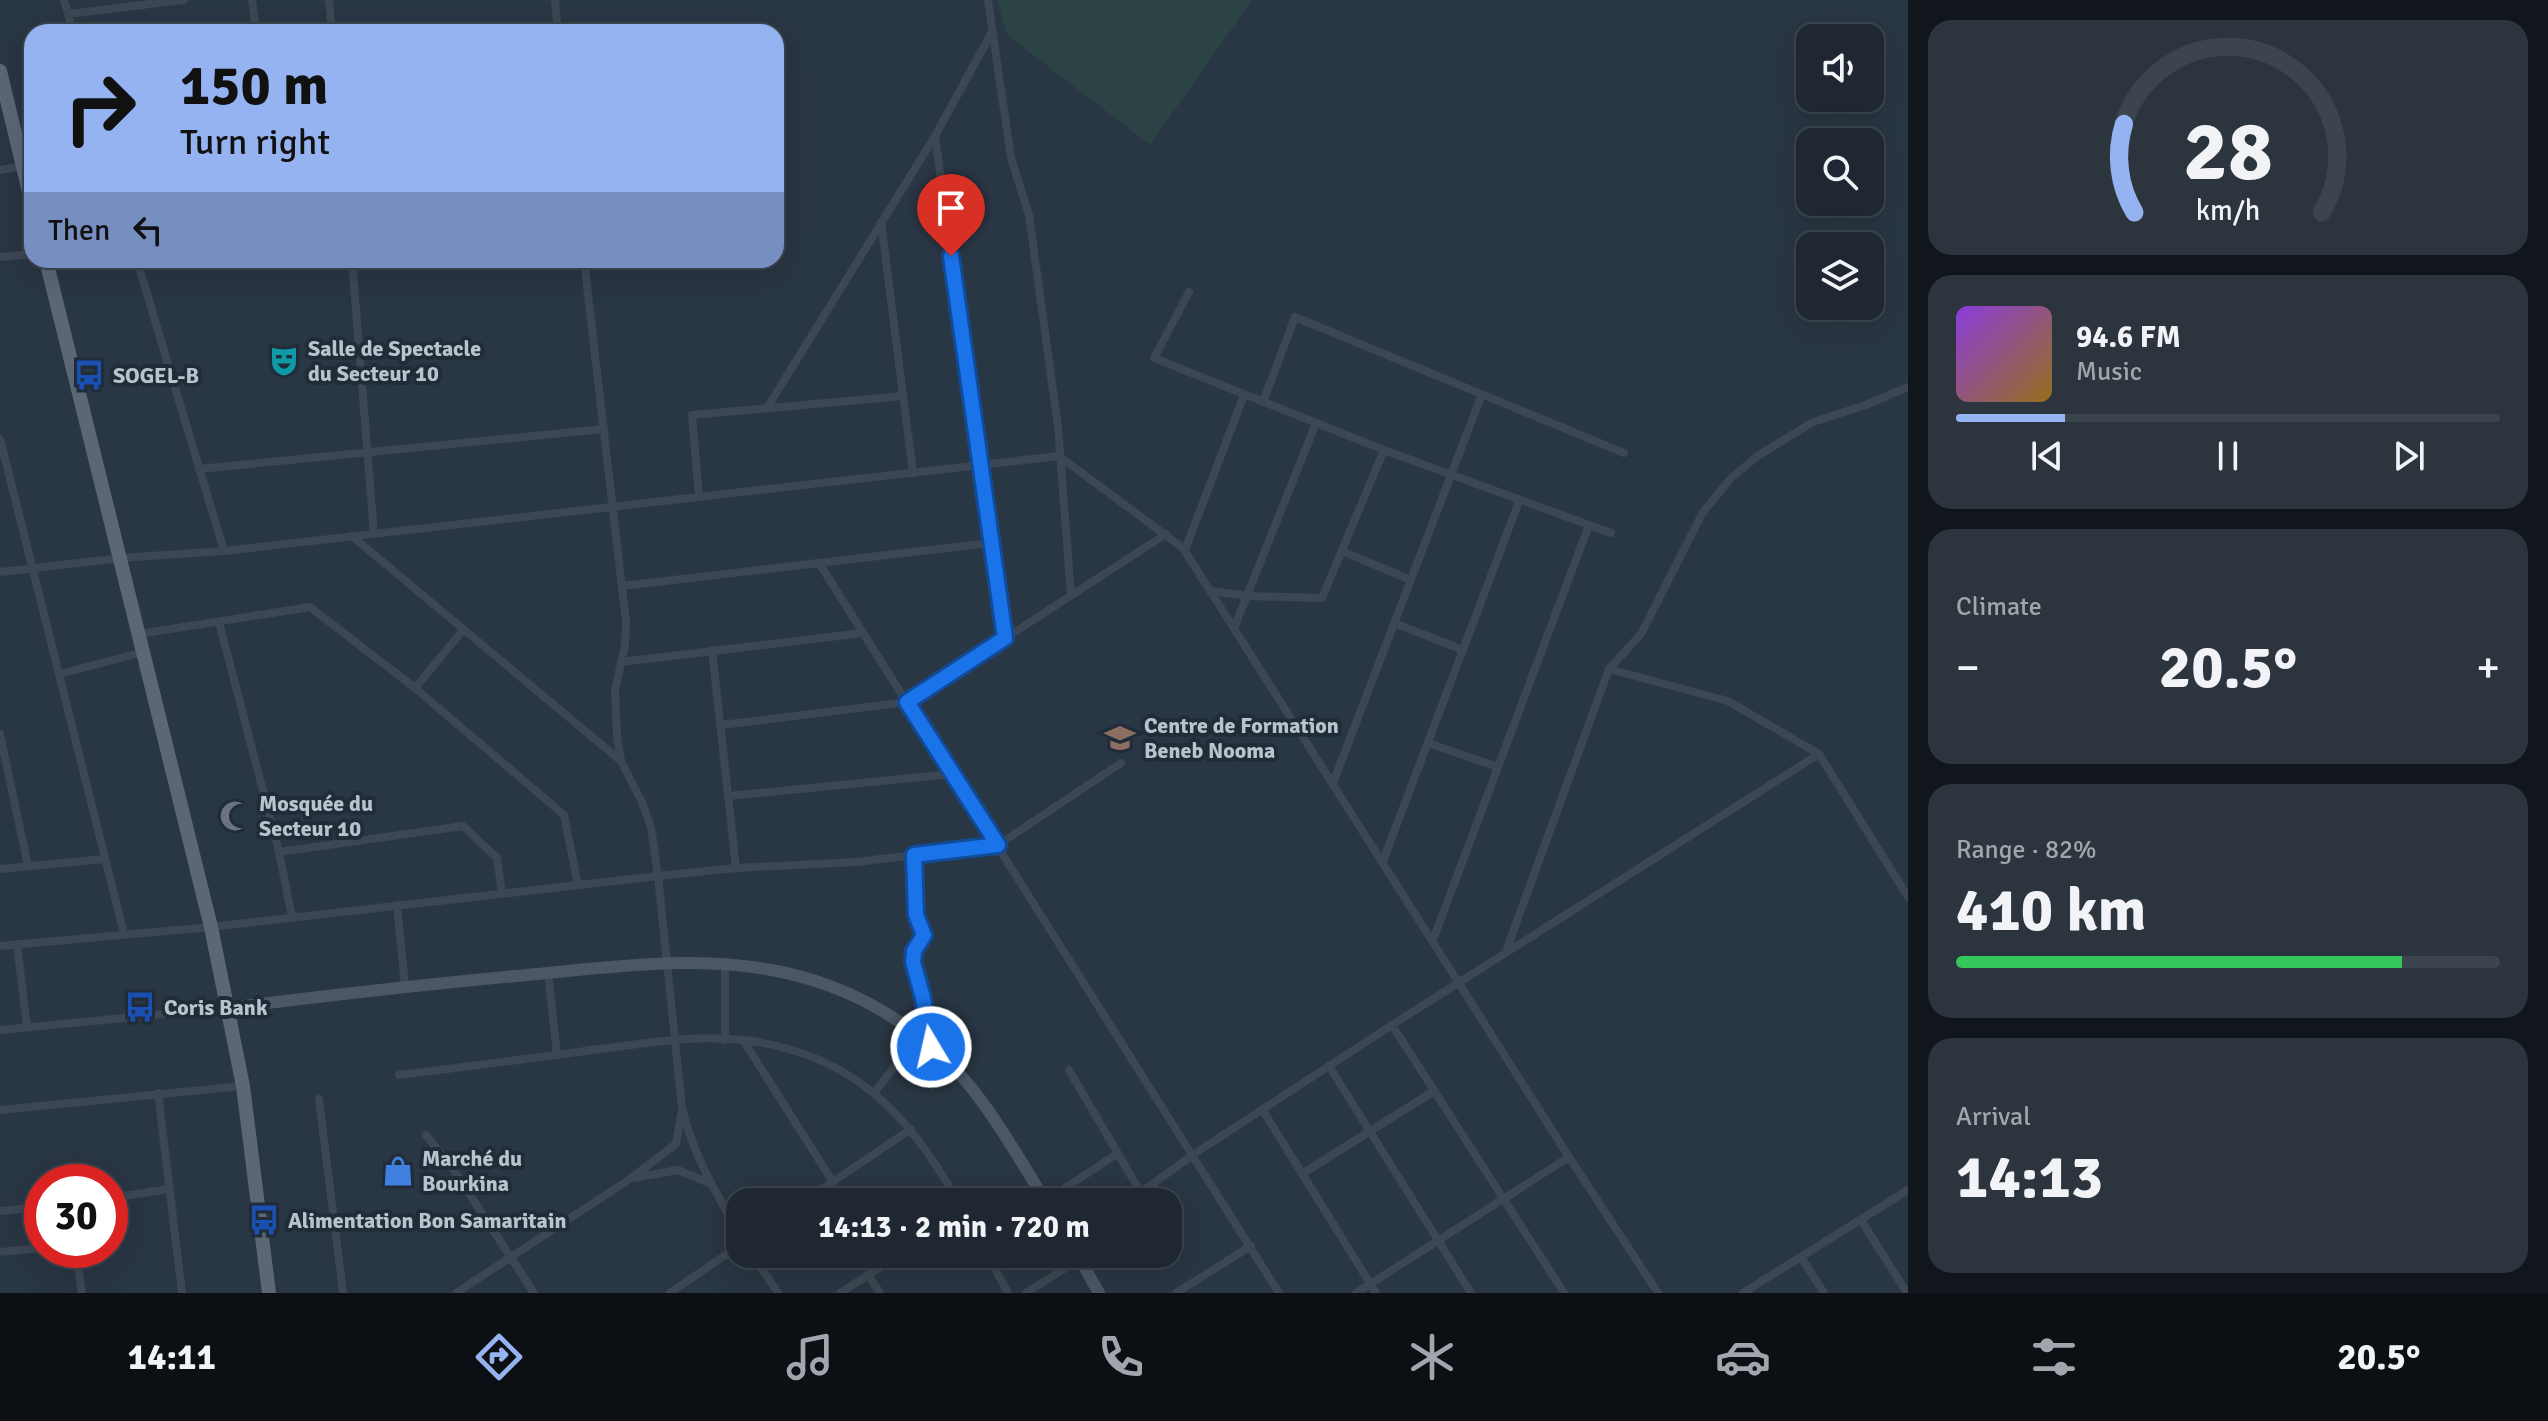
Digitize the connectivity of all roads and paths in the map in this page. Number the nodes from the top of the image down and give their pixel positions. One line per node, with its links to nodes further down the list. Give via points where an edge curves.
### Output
1 (64, 0): 7 (street)
2 (184, 0): 7 (street)
3 (252, 0): 9 (street)
4 (329, 0): 10 (street)
5 (555, 0): 11 (street)
6 (988, 0): 12 (street)
7 (68, 14): 8 (street)
8 (71, 24)
9 (255, 24)
10 (331, 24)
11 (557, 24)
12 (993, 32): 14 (street); 38 (street, via 1011,158 1029,215)
13 (0, 71): 15 (main road)
14 (935, 136): 18 (street); 39 (street)
15 (22, 166): 16 (street); 17 (main road)
16 (0, 170)
17 (24, 174)
18 (881, 222): 29 (street); 31 (street)
19 (24, 255): 20 (street)
20 (0, 257)
21 (48, 268): 55 (main road)
22 (139, 268): 40 (street)
23 (353, 268): 36 (street)
24 (585, 268): 33 (street)
25 (1189, 292): 28 (street, via 1154,358)
26 (1908, 387): 75 (street, via 1813,422 1732,477 1703,512 1641,634)
27 (1482, 394): 30 (street, via 1295,317); 37 (street); 42 (street)
28 (1244, 395): 30 (street); 52 (street)
29 (903, 396): 31 (street); 41 (street)
30 (1263, 402): 32 (street)
31 (767, 408): 43 (street, via 692,415)
32 (1316, 423): 35 (street); 63 (street)
33 (604, 429): 36 (street); 45 (street)
34 (0, 439): 57 (street)
35 (1384, 450): 42 (street); 54 (street)
36 (368, 452): 40 (street); 48 (street)
37 (1624, 453)
38 (1059, 456): 39 (street); 49 (street); 62 (street)
39 (980, 465): 41 (street); 51 (street)
40 (199, 469): 53 (street)
41 (913, 473): 43 (street)
42 (1451, 474): 44 (street); 59 (street)
43 (699, 497): 45 (street)
44 (1520, 499): 46 (street); 72 (street)
45 (613, 507): 48 (street); 60 (street)
46 (1589, 525): 47 (street); 85 (street)
47 (1611, 533)
48 (374, 534): 50 (street)
49 (1166, 534): 52 (street); 62 (street)
50 (352, 536): 53 (street); 67 (street)
51 (990, 543): 56 (street); 70 (street)
52 (1185, 550): 61 (street)
53 (224, 551): 55 (street)
54 (1342, 551): 59 (street); 63 (street, via 1322,598)
55 (121, 558): 57 (street); 69 (main road)
56 (819, 563): 60 (street); 68 (street)
57 (33, 570): 58 (street); 76 (street)
58 (0, 572)
59 (1411, 580): 65 (street)
60 (622, 586): 74 (street, via 626,622)
61 (1211, 591): 63 (street); 66 (street)
62 (1071, 595): 70 (street)
63 (1247, 596): 66 (street)
64 (219, 622): 69 (street); 77 (street, via 310,607); 90 (street)
65 (1394, 623): 72 (street); 87 (street)
66 (1234, 628): 87 (street)
67 (464, 629): 77 (street); 83 (street)
68 (863, 633): 71 (street); 78 (street)
69 (139, 634): 73 (main road)
70 (1005, 638): 78 (street)
71 (712, 650): 74 (street); 79 (street)
72 (1463, 650): 81 (street)
73 (144, 652): 76 (street); 103 (main road)
74 (621, 662): 83 (street, via 615,691)
75 (1609, 669): 82 (street, via 1728,701); 108 (street)
76 (59, 674): 92 (street)
77 (415, 688): 98 (street, via 564,815)
78 (907, 702): 79 (street); 86 (street)
79 (721, 725): 88 (street)
80 (0, 734): 94 (street)
81 (1428, 743): 85 (street); 93 (street)
82 (1819, 754): 100 (street); 108 (street)
83 (621, 761): 97 (street, via 651,827)
84 (1121, 763): 89 (street)
85 (1498, 767): 105 (street)
86 (952, 774): 88 (street); 89 (street)
87 (1333, 783): 93 (street)
88 (728, 796): 95 (street)
89 (998, 845): 91 (street); 139 (street)
90 (279, 852): 99 (street, via 463,826 497,858); 102 (street)
91 (914, 855): 95 (street); 122 (street, via 916,915 924,935 913,962)
92 (105, 859): 94 (street); 104 (street)
93 (1383, 861): 105 (street)
94 (28, 866): 96 (street)
95 (736, 868): 97 (street)
96 (0, 869)
97 (658, 876): 98 (street); 109 (street)
98 (578, 885): 99 (street)
99 (502, 893): 101 (street)
100 (1908, 897)
101 (397, 905): 102 (street); 113 (street)
102 (292, 917): 103 (street)
103 (211, 927): 104 (street); 114 (main road)
104 (124, 934): 106 (street)
105 (1433, 940): 112 (street)
106 (17, 944): 107 (street); 116 (street)
107 (0, 946)
108 (1506, 952): 112 (street)
109 (667, 962): 110 (street); 111 (street); 119 (street)
110 (725, 963): 118 (street, via 776,970 844,991); 120 (street)
111 (548, 973): 113 (street); 123 (street)
112 (1460, 982): 115 (street); 140 (street)
113 (405, 986): 114 (street)
114 (228, 1008): 116 (street); 127 (main road)
115 (1392, 1025): 124 (street); 128 (street)
116 (27, 1027): 117 (street)
117 (0, 1030)
118 (919, 1036): 122 (street); 130 (street)
119 (675, 1040): 120 (street); 123 (street); 132 (street)
120 (725, 1040): 121 (street)
121 (743, 1040): 130 (street, via 806,1056); 143 (street)
122 (931, 1047): 147 (street, via 992,1115)
123 (557, 1055): 126 (street)
124 (1329, 1066): 133 (street); 136 (street)
125 (1069, 1070): 138 (street)
126 (399, 1075)
127 (243, 1086): 129 (street); 177 (main road)
128 (1434, 1091): 136 (street); 154 (street)
129 (158, 1093): 134 (street); 151 (street)
130 (874, 1093): 135 (street)
131 (319, 1099): 178 (street)
132 (682, 1108): 142 (street, via 676,1144); 144 (street)
133 (1262, 1109): 139 (street); 141 (street)
134 (0, 1110)
135 (911, 1129): 143 (street); 146 (street)
136 (1370, 1132): 141 (street); 159 (street)
137 (426, 1135): 164 (street)
138 (1117, 1154): 148 (street); 149 (street)
139 (1194, 1154): 150 (street); 160 (street)
140 (1569, 1157): 154 (street); 193 (street)
141 (1302, 1174): 173 (street)
142 (630, 1179): 144 (street, via 678,1170); 164 (street)
143 (833, 1182): 145 (street)
144 (710, 1184): 157 (street)
145 (824, 1188)
146 (950, 1188)
147 (1037, 1188)
148 (1065, 1188)
149 (1138, 1188)
150 (1148, 1188)
151 (170, 1189): 153 (street); 176 (street)
152 (1908, 1190): 158 (street)
153 (128, 1195)
154 (1503, 1200): 159 (street); 192 (street)
155 (24, 1209): 156 (street)
156 (0, 1211)
157 (726, 1211)
158 (1861, 1220): 165 (street); 196 (street)
159 (1438, 1241): 173 (street); 191 (street)
160 (1251, 1246): 174 (street); 188 (street)
161 (24, 1250): 162 (street)
162 (0, 1252)
163 (726, 1255): 181 (street)
164 (510, 1256): 179 (street); 180 (street)
165 (1801, 1257): 194 (street); 195 (street)
166 (79, 1268): 175 (street)
167 (761, 1268): 182 (street)
168 (879, 1268): 172 (street)
169 (995, 1268): 185 (street)
170 (1062, 1268): 186 (street)
171 (1085, 1268): 187 (street)
172 (868, 1275): 183 (street); 184 (street)
173 (1370, 1284): 189 (street); 190 (street)
174 (1180, 1292)
175 (82, 1293)
176 (182, 1293)
177 (269, 1293)
178 (343, 1293)
179 (456, 1293)
180 (534, 1293)
181 (670, 1293)
182 (778, 1293)
183 (840, 1293)
184 (880, 1293)
185 (1008, 1293)
186 (1026, 1293)
187 (1099, 1293)
188 (1279, 1293)
189 (1356, 1293)
190 (1376, 1293)
191 (1471, 1293)
192 (1564, 1293)
193 (1658, 1293)
194 (1743, 1293)
195 (1824, 1293)
196 (1907, 1293)

